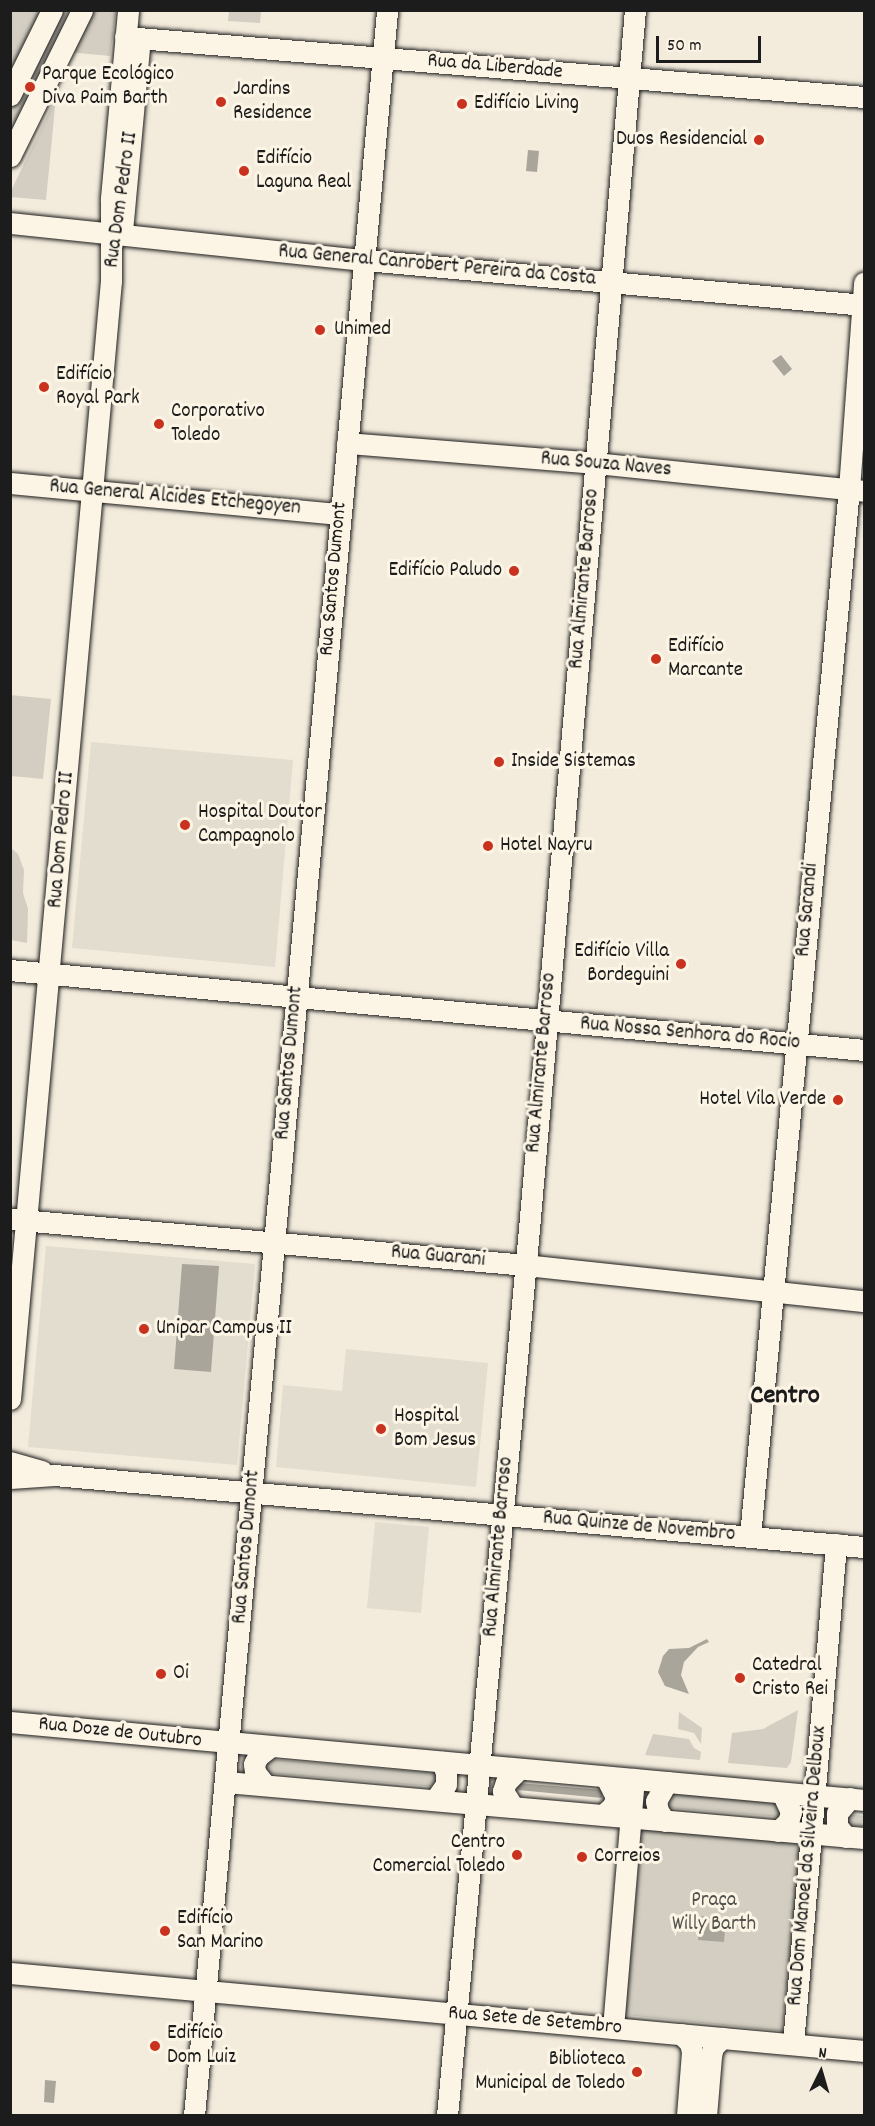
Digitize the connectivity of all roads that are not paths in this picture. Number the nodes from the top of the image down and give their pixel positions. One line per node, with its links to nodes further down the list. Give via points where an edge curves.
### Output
1 (52, 10): 10 (street)
2 (82, 10): 12 (street)
3 (128, 10): 7 (street, Rua Dom Pedro II)
4 (142, 10): 7 (street, Rua Dom Pedro II)
5 (387, 10): 8 (street, Rua Santos Dumont)
6 (635, 10): 9 (street, Rua Almirante Barroso)
7 (133, 38): 8 (street, Rua da Liberdade); 14 (street, Rua Dom Pedro II)
8 (383, 58): 9 (street, Rua da Liberdade); 15 (street, Rua Santos Dumont)
9 (629, 77): 11 (street, Rua da Liberdade); 16 (street, Rua Almirante Barroso)
10 (10, 96)
11 (864, 97)
12 (10, 156)
13 (10, 224): 14 (street, Rua General Canrobert Pereira da Costa)
14 (116, 235): 15 (street, Rua General Canrobert Pereira da Costa); 22 (street, Rua Dom Pedro II)
15 (365, 260): 16 (street, Rua General Canrobert Pereira da Costa); 19 (street, Rua Santos Dumont)
16 (611, 282): 18 (street, Rua General Canrobert Pereira da Costa); 20 (street, Rua Almirante Barroso)
17 (864, 283): 18 (street, Rua Sarandi)
18 (863, 305): 23 (street, Rua Sarandi)
19 (347, 443): 20 (street, Rua Souza Naves); 24 (street, Rua Santos Dumont)
20 (595, 463): 23 (street, Rua Souza Naves); 28 (street, Rua Almirante Barroso)
21 (10, 483): 22 (street, Rua General Alcides Etchegoyen)
22 (94, 490): 24 (street, Rua General Alcides Etchegoyen); 26 (street, Rua Dom Pedro II)
23 (856, 490): 29 (street, Rua Sarandi)
24 (340, 514): 27 (street, Rua Santos Dumont)
25 (10, 970): 26 (street, Rua Nossa Senhora do Rocio)
26 (50, 973): 27 (street, Rua Nossa Senhora do Rocio); 31 (street, Rua Dom Pedro II)
27 (296, 997): 28 (street, Rua Nossa Senhora do Rocio); 32 (street, Rua Santos Dumont)
28 (546, 1021): 29 (street, Rua Nossa Senhora do Rocio); 33 (street, Rua Almirante Barroso)
29 (796, 1044): 30 (street, Rua Nossa Senhora do Rocio); 34 (street, Rua Sarandi)
30 (864, 1050)
31 (19, 1220): 32 (street, Rua Guarani); 36 (street, Rua Dom Pedro II)
32 (274, 1242): 33 (street, Rua Guarani); 40 (street, Rua Santos Dumont)
33 (525, 1265): 34 (street, Rua Guarani); 41 (street, Rua Almirante Barroso)
34 (773, 1291): 35 (street, Rua Guarani); 42 (street, Rua Sarandi)
35 (864, 1301)
36 (10, 1399)
37 (10, 1462): 38 (street, Rua Quinze de Novembro)
38 (54, 1475): 39 (street, Rua Quinze de Novembro); 40 (street, Rua Quinze de Novembro)
39 (10, 1478)
40 (252, 1492): 41 (street, Rua Quinze de Novembro); 46 (street, Rua Santos Dumont)
41 (502, 1515): 42 (street, Rua Quinze de Novembro); 49 (street, Rua Almirante Barroso)
42 (750, 1536): 43 (street, Rua Quinze de Novembro)
43 (836, 1544): 44 (street, Rua Quinze de Novembro); 57 (street, Rua Dom Manoel da Silveira Delboux)
44 (864, 1547)
45 (10, 1722): 46 (street, Rua Doze de Outubro)
46 (230, 1743): 47 (street, Rua Doze de Outubro); 53 (street, Rua Santos Dumont)
47 (270, 1747): 48 (street, Rua Doze de Outubro); 55 (street, via 254,1764)
48 (442, 1762): 49 (street, Rua Doze de Outubro); 59 (street, via 446,1784)
49 (479, 1766): 50 (street, Rua Doze de Outubro); 60 (street, Rua Almirante Barroso)
50 (519, 1769): 51 (street, Rua Doze de Outubro); 61 (street, via 503,1791)
51 (606, 1777): 52 (street, Rua Doze de Outubro); 62 (street, via 616,1797)
52 (634, 1779): 54 (street, Rua Doze de Outubro); 63 (street)
53 (226, 1782): 55 (street); 69 (street, Rua Santos Dumont)
54 (667, 1782): 56 (street, Rua Doze de Outubro); 64 (street, via 656,1801)
55 (265, 1785): 59 (street)
56 (782, 1792): 57 (street, Rua Doze de Outubro); 65 (street, via 791,1812 788,1822)
57 (814, 1795): 58 (street, Rua Doze de Outubro); 66 (street, Rua Dom Manoel da Silveira Delboux)
58 (857, 1799): 67 (street, via 837,1813 837,1826)
59 (435, 1800): 60 (street)
60 (476, 1804): 61 (street); 70 (street, Rua Almirante Barroso)
61 (513, 1807): 62 (street)
62 (603, 1815): 63 (street)
63 (630, 1818): 64 (street); 71 (street)
64 (665, 1821): 65 (street)
65 (778, 1831): 66 (street)
66 (811, 1834): 67 (street); 74 (street, Rua Dom Manoel da Silveira Delboux)
67 (855, 1838)
68 (10, 1973): 69 (street, Rua Sete de Setembro)
69 (206, 1991): 70 (street, Rua Sete de Setembro); 77 (street, Rua Santos Dumont)
70 (456, 2014): 71 (street, Rua Sete de Setembro); 78 (street, Rua Almirante Barroso)
71 (613, 2028): 72 (street, Rua Sete de Setembro)
72 (681, 2034): 73 (street, Rua Sete de Setembro); 76 (street)
73 (722, 2038): 74 (street, Rua Sete de Setembro); 76 (street)
74 (792, 2044): 75 (street, Rua Sete de Setembro)
75 (864, 2051)
76 (701, 2064): 79 (street); 80 (street)
77 (194, 2115)
78 (447, 2115)
79 (687, 2115)
80 (706, 2115)

